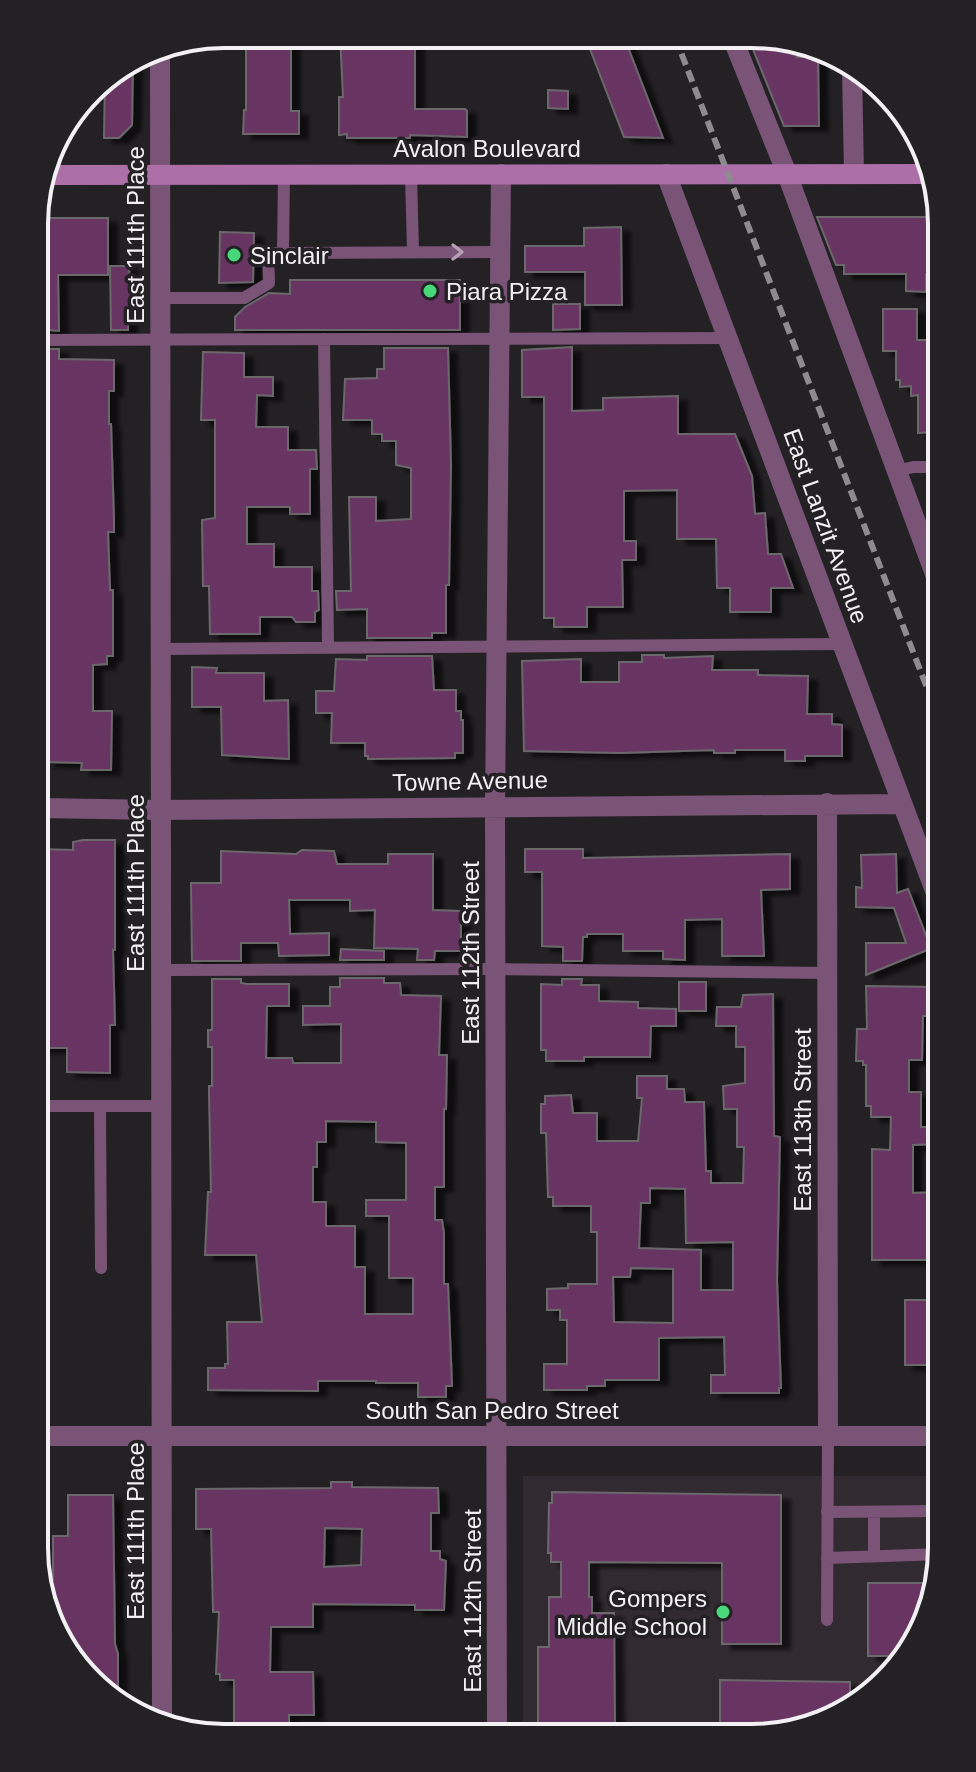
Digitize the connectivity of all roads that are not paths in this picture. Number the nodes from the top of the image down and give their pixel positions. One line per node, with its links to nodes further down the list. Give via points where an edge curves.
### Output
1 (736, 48): 8 (street)
2 (160, 60): 12 (street, East 111th Place)
3 (852, 80): 9 (street)
4 (284, 174): 5 (main road, Avalon Boulevard); 12 (main road, Avalon Boulevard); 15 (lane)
5 (411, 174): 6 (main road, Avalon Boulevard); 13 (lane)
6 (501, 174): 7 (main road, Avalon Boulevard); 14 (street, East 112th Street)
7 (666, 174): 8 (main road, Avalon Boulevard); 18 (street, East Lanzit Avenue)
8 (787, 174): 9 (main road, Avalon Boulevard); 23 (street)
9 (854, 174): 10 (main road, Avalon Boulevard)
10 (921, 174)
11 (55, 175): 12 (main road, Avalon Boulevard)
12 (160, 175): 16 (street, East 111th Place)
13 (413, 252): 14 (lane, one-way to 14); 15 (lane)
14 (500, 252): 17 (street, East 112th Street)
15 (283, 253): 16 (lane, via 268,253 269,283 244,298)
16 (161, 298): 21 (street, East 111th Place)
17 (499, 338): 18 (lane); 19 (lane); 26 (street, East 112th Street)
18 (729, 338): 25 (street, East Lanzit Avenue)
19 (324, 339): 21 (lane); 27 (lane)
20 (48, 340): 21 (lane)
21 (161, 341): 28 (street, East 111th Place)
22 (928, 467): 23 (lane)
23 (897, 471): 24 (street)
24 (928, 555)
25 (842, 644): 26 (lane); 30 (street, East Lanzit Avenue)
26 (496, 645): 27 (lane); 32 (street, East 112th Street)
27 (328, 646): 28 (lane)
28 (162, 649): 33 (street, East 111th Place)
29 (827, 803): 30 (street, Towne Avenue); 32 (street, Towne Avenue); 37 (street, East 113th Street)
30 (902, 804): 34 (street, East Lanzit Avenue)
31 (48, 808): 33 (street, Towne Avenue)
32 (495, 808): 33 (street, Towne Avenue); 35 (street, East 112th Street)
33 (160, 810): 36 (street, East 111th Place)
34 (928, 872)
35 (496, 969): 36 (lane); 37 (lane); 42 (street, East 112th Street)
36 (162, 970): 40 (street, East 111th Place)
37 (828, 973): 46 (street, East 113th Street)
38 (48, 1106): 39 (lane)
39 (100, 1106): 40 (lane); 41 (lane)
40 (161, 1106): 45 (street, East 111th Place)
41 (101, 1268)
42 (498, 1435): 45 (street, South San Pedro Street); 46 (street, South San Pedro Street); 55 (street, East 112th Street)
43 (48, 1436): 45 (street, South San Pedro Street)
44 (928, 1436): 46 (street, South San Pedro Street)
45 (161, 1438): 54 (street, East 111th Place)
46 (828, 1438): 48 (lane)
47 (928, 1511): 49 (lane)
48 (827, 1512): 49 (lane); 52 (lane)
49 (874, 1512): 51 (lane)
50 (928, 1554): 51 (lane)
51 (874, 1556): 52 (lane)
52 (827, 1558): 53 (lane)
53 (827, 1620)
54 (162, 1713)
55 (497, 1724)

